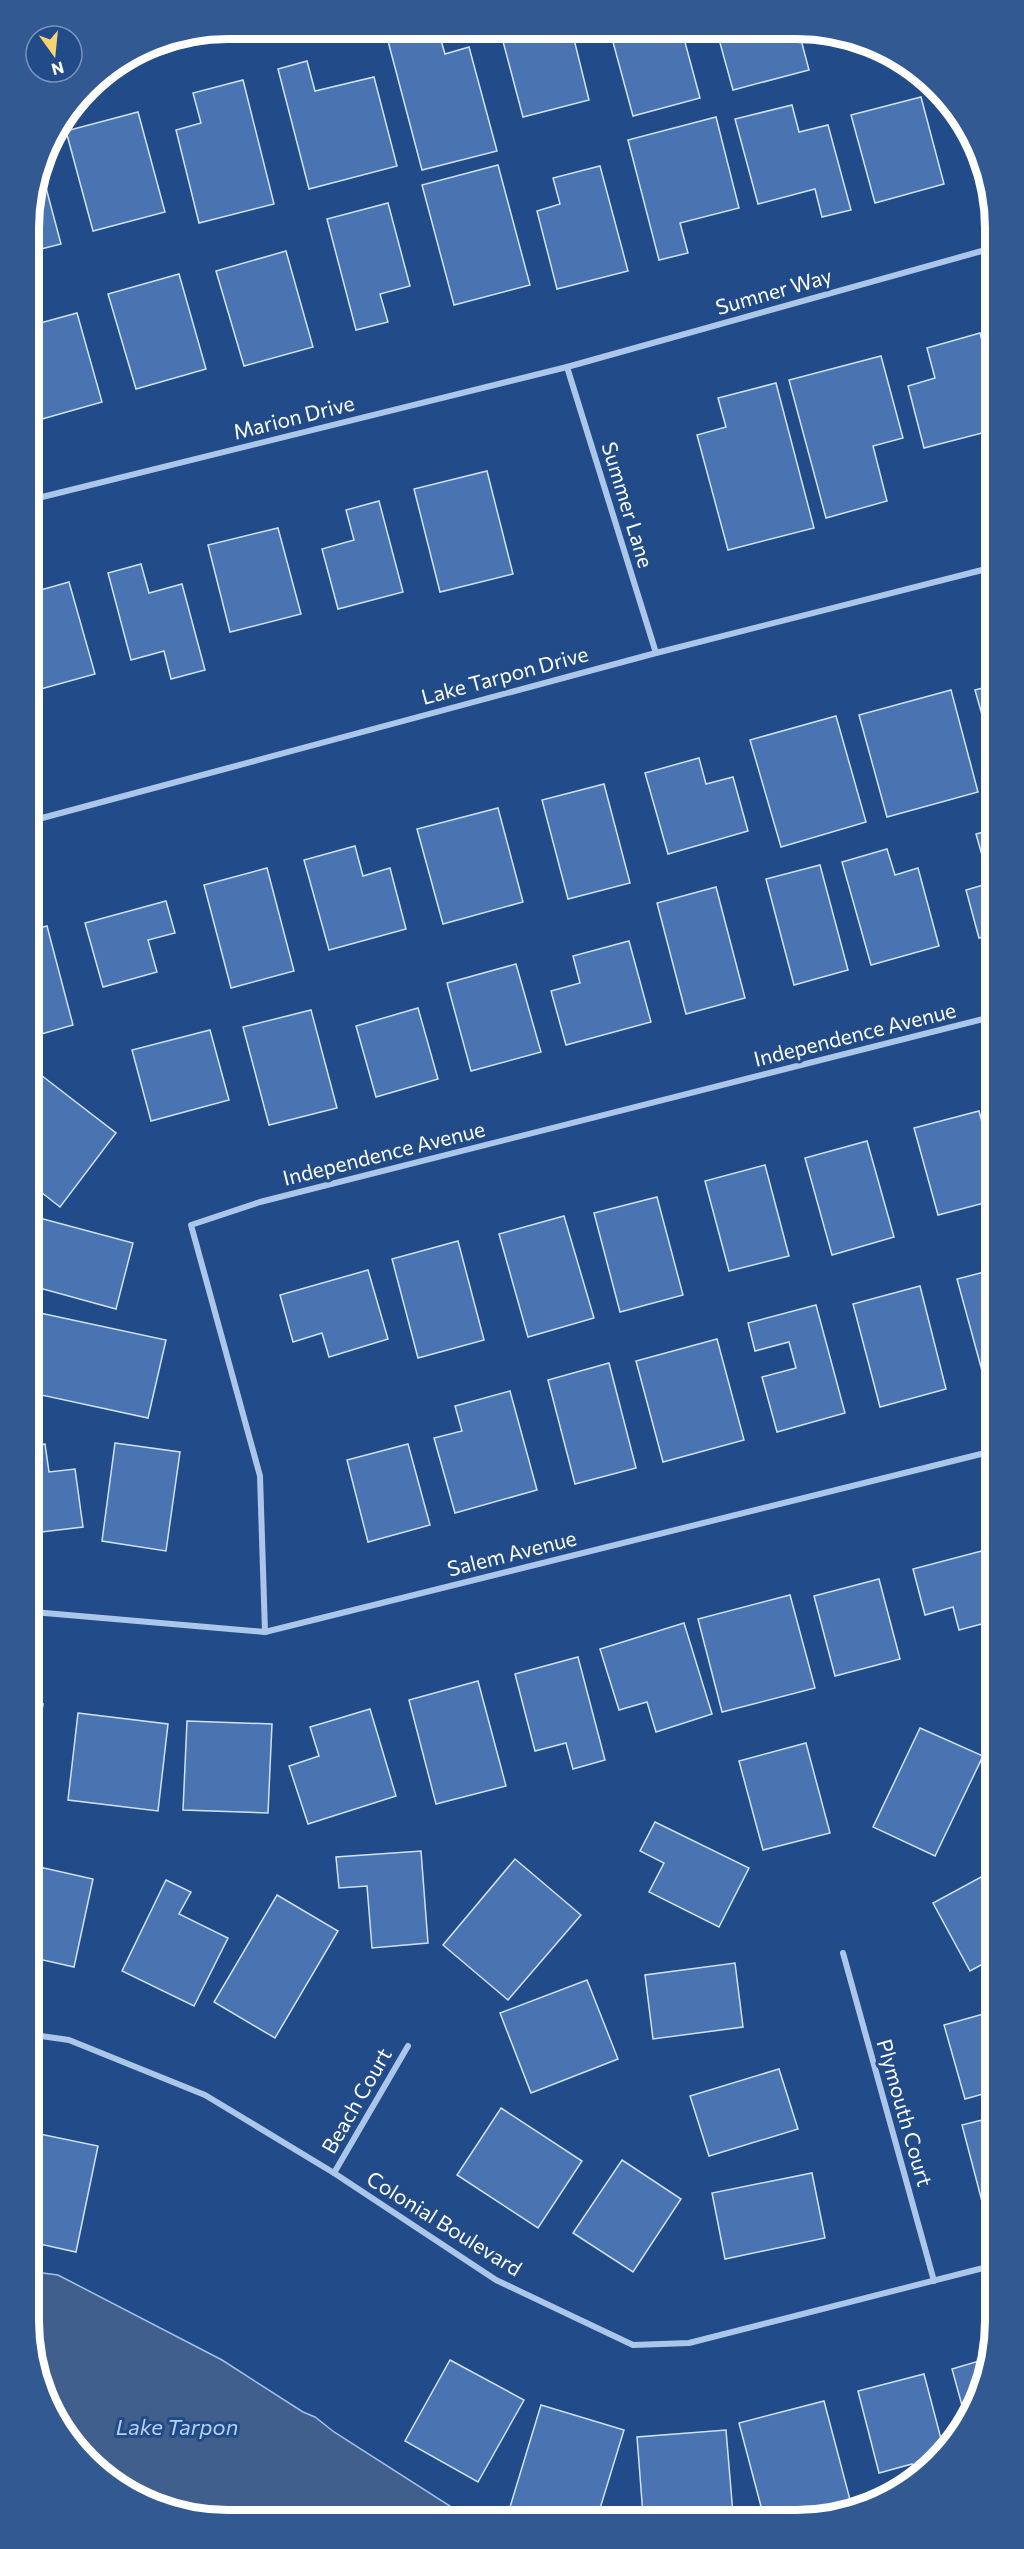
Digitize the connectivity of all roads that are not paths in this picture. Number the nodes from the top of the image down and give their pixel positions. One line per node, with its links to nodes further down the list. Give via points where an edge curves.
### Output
1 (985, 250): 2 (street, Sumner Way)
2 (567, 367): 3 (street, Marion Drive); 5 (street, Summer Lane)
3 (39, 498)
4 (985, 569): 5 (street, Lake Tarpon Drive)
5 (656, 653): 6 (street, Lake Tarpon Drive)
6 (39, 819)
7 (985, 1019): 10 (street, Independence Avenue, via 272,1199 190,1225 260,1476)
8 (985, 1453): 10 (street, Salem Avenue)
9 (39, 1613): 10 (street, Salem Avenue)
10 (265, 1632)
11 (843, 1953): 16 (street, Plymouth Court)
12 (39, 2036): 14 (street, Colonial Boulevard, via 69,2040 205,2095)
13 (408, 2046): 14 (street, Beach Court)
14 (334, 2173): 16 (street, Colonial Boulevard, via 496,2280 633,2345 689,2343)
15 (985, 2268): 16 (street, Colonial Boulevard)
16 (934, 2281)

